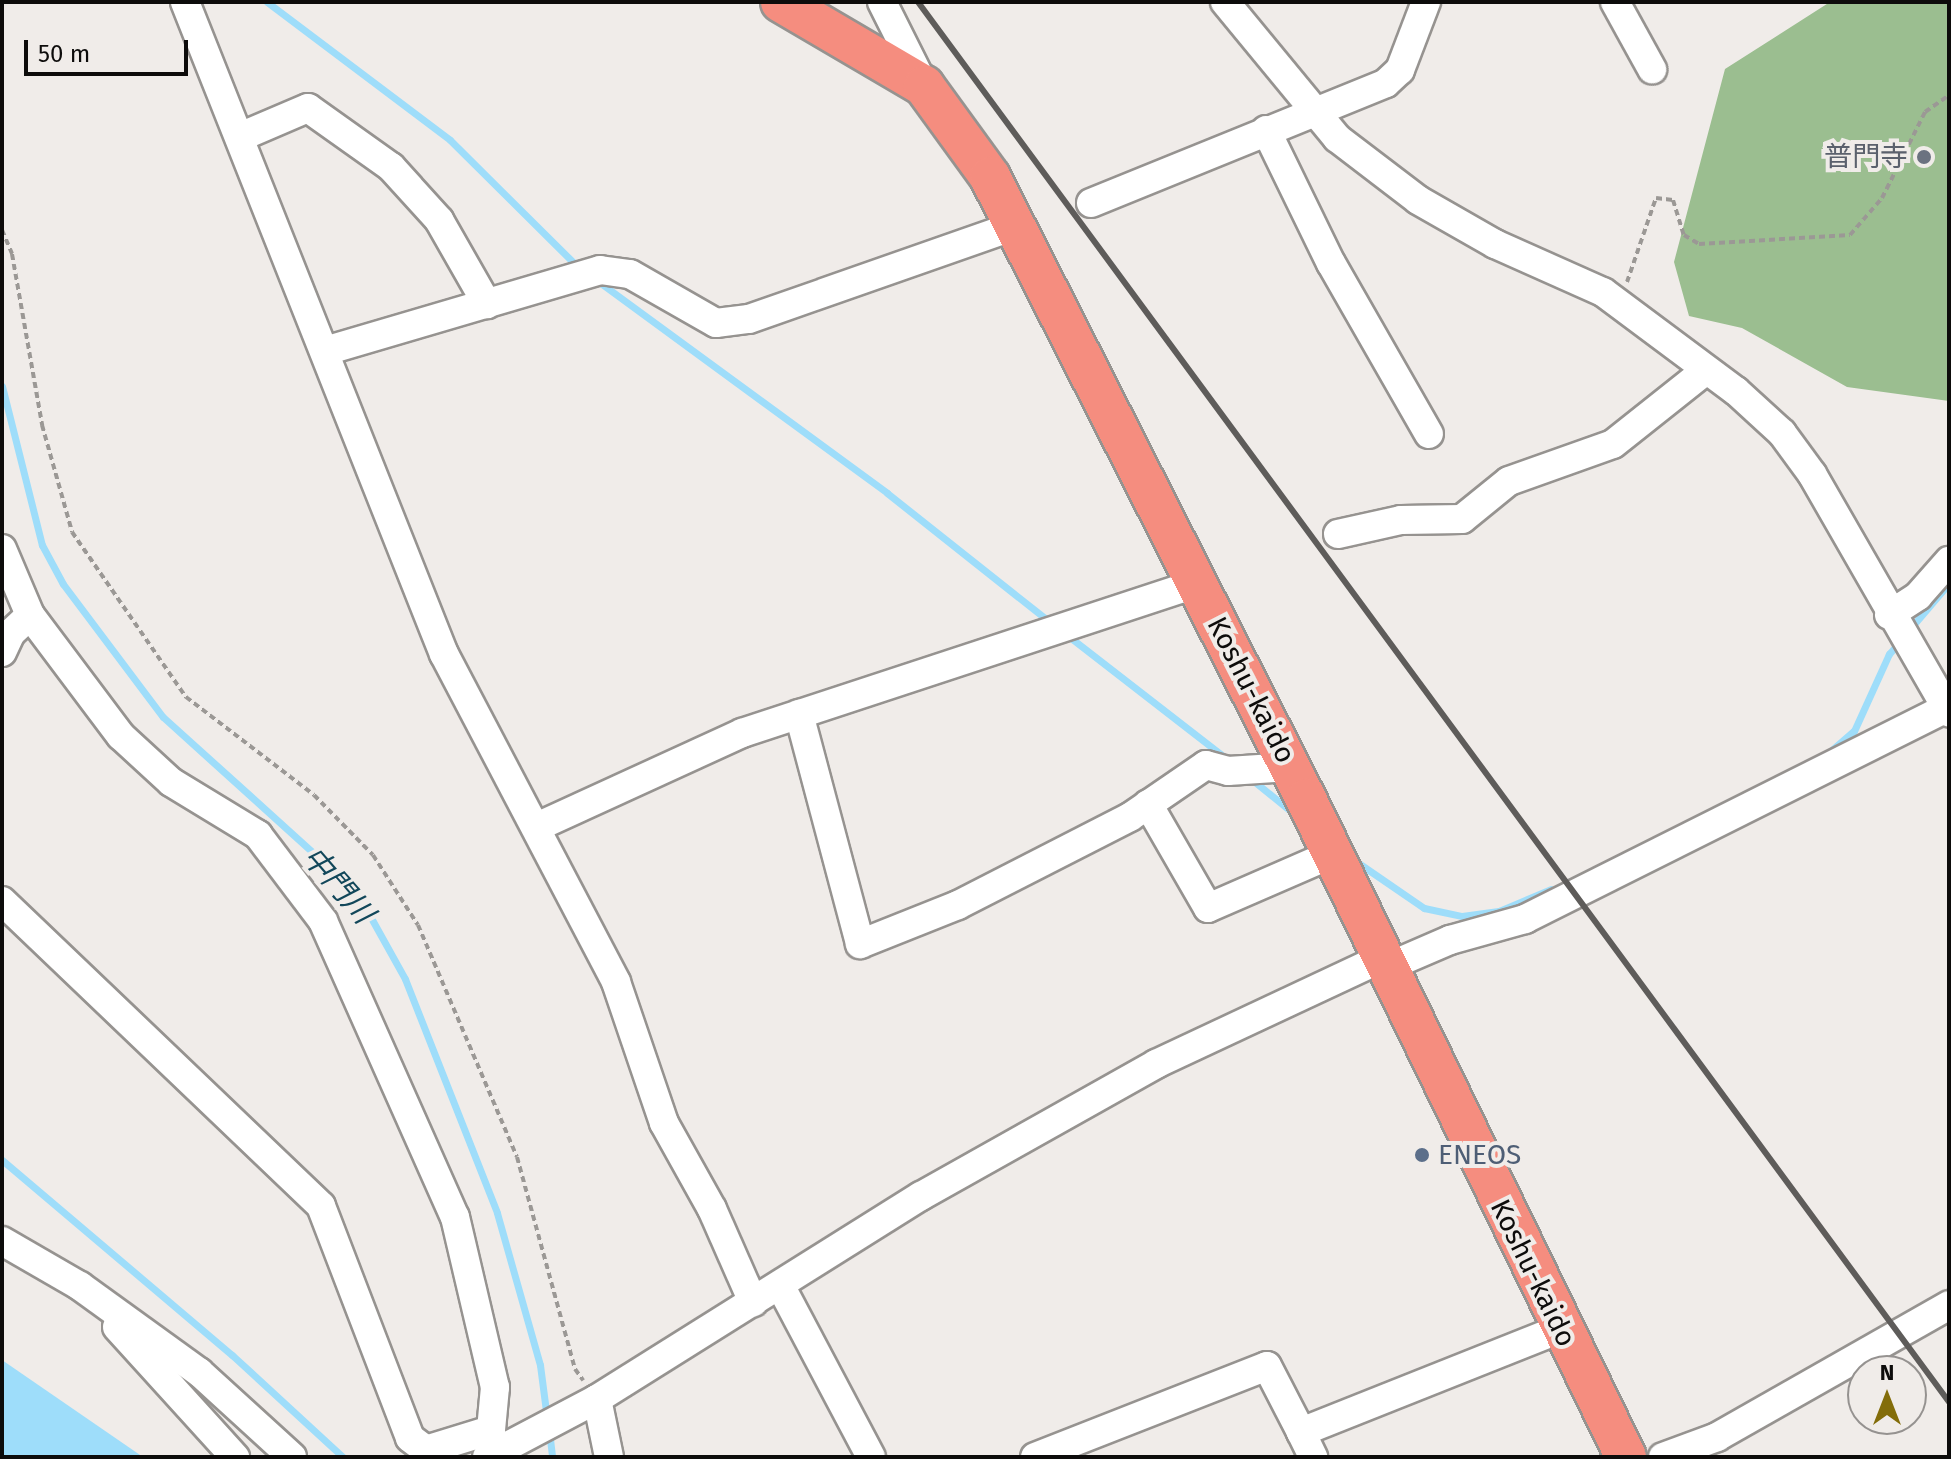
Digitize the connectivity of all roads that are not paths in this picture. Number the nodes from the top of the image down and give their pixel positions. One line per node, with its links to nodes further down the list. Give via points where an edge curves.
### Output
1 (185, 2): 11 (street)
2 (781, 2): 8 (highway, Koshu-kaido)
3 (882, 2): 8 (street)
4 (1225, 2): 9 (street)
5 (1426, 2): 9 (street, via 1400,70 1386,83)
6 (1615, 2): 7 (street)
7 (1652, 69)
8 (924, 86): 13 (highway, Koshu-kaido)
9 (1310, 111): 10 (street); 16 (street, via 1418,200 1618,303)
10 (1266, 130): 12 (street); 17 (street, via 1331,263)
11 (240, 137): 14 (street, via 308,108 400,178 439,220); 15 (street)
12 (1091, 203)
13 (1018, 225): 14 (street, via 749,319 716,323 630,274 600,270); 21 (highway, Koshu-kaido)
14 (487, 304): 15 (street)
15 (325, 351): 29 (street, via 444,654)
16 (1706, 370): 18 (street, via 1613,444 1509,481 1462,519 1401,520); 23 (street, via 1782,433 1812,474)
17 (1429, 434)
18 (1338, 534)
19 (2, 549): 22 (street)
20 (1949, 561): 23 (street)
21 (1198, 583): 26 (street); 27 (highway, Koshu-kaido)
22 (30, 615): 24 (street); 41 (street, via 121,736 171,782 258,835 323,921 455,1217 495,1387)
23 (1892, 620): 25 (street)
24 (2, 652)
25 (1948, 710): 32 (street, via 1525,919)
26 (799, 714): 28 (street, via 860,944 958,905); 29 (street, via 742,733)
27 (1285, 778): 28 (street, via 1206,765); 30 (highway, Koshu-kaido)
28 (1148, 804): 30 (street, via 1208,908)
29 (537, 827): 36 (street, via 616,982 664,1123 712,1209)
30 (1332, 854): 32 (highway, Koshu-kaido)
31 (2, 901): 41 (street, via 321,1206 410,1438 426,1450)
32 (1383, 964): 35 (street, via 1156,1064 921,1196); 38 (highway, Koshu-kaido)
33 (2, 1241): 34 (street)
34 (80, 1286): 42 (street); 43 (street, via 199,1372)
35 (781, 1287): 36 (street); 45 (street)
36 (753, 1302): 39 (street)
37 (1949, 1305): 49 (street, via 1717,1437)
38 (1560, 1329): 40 (street); 48 (highway, Koshu-kaido)
39 (588, 1403): 41 (street); 44 (street)
40 (1301, 1432): 46 (street, via 1267,1366); 47 (street)
41 (493, 1447)
42 (235, 1457)
43 (292, 1457)
44 (609, 1457)
45 (871, 1457)
46 (1035, 1457)
47 (1313, 1457)
48 (1626, 1457)
49 (1663, 1457)

